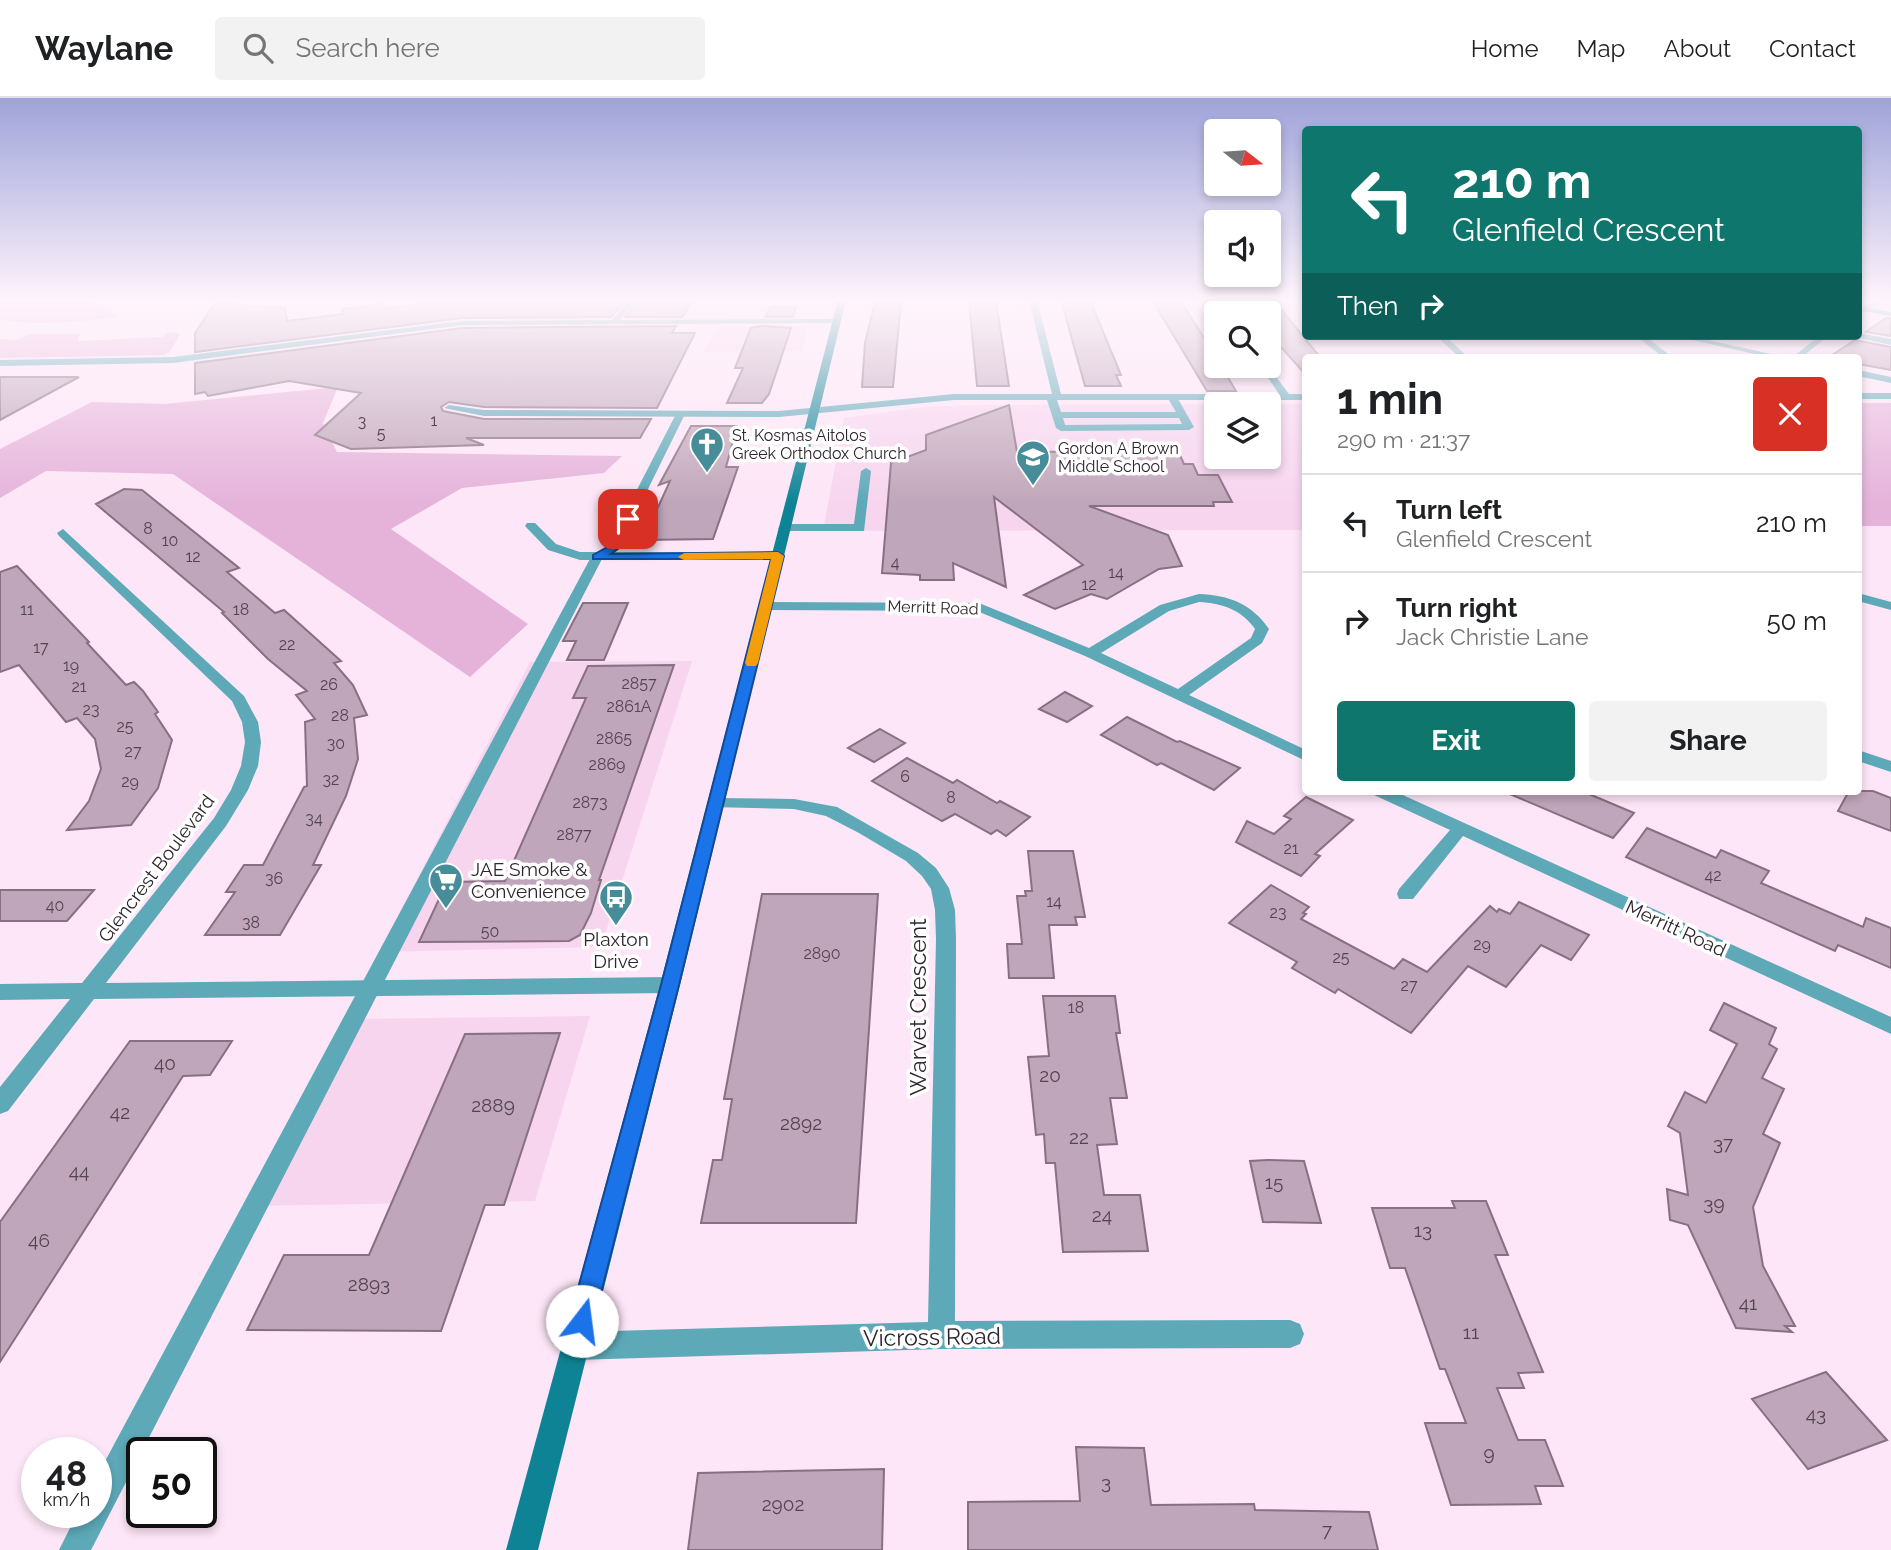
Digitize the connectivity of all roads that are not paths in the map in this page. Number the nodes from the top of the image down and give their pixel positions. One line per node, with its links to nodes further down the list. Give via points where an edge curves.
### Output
1 (825, 368): 13 (main road)
2 (1048, 368): 8 (street)
3 (1862, 374): 5 (street)
4 (1273, 378): 10 (street)
5 (1891, 380)
6 (1862, 396): 7 (street)
7 (1891, 396)
8 (1054, 397): 9 (street); 9 (street, via 1061,428 1189,428); 13 (street, via 954,397)
9 (1172, 397): 10 (street)
10 (1286, 397): 11 (street)
11 (1302, 397)
12 (449, 408): 14 (street, via 484,413)
13 (814, 412): 14 (street); 17 (main road)
14 (680, 414): 20 (street, via 613,548)
15 (866, 471): 17 (street, via 860,528)
16 (531, 526): 20 (street, via 552,549)
17 (785, 528): 19 (main road)
18 (64, 533): 36 (street, Glencrest Boulevard, via 239,699 253,732 249,764 235,798)
19 (778, 556): 20 (street); 22 (main road)
20 (597, 557): 34 (street)
21 (1862, 598): 23 (street)
22 (766, 606): 24 (street, Merritt Road, via 979,607); 30 (main road)
23 (1891, 606)
24 (1090, 653): 25 (street, Merritt Road); 25 (street, via 1175,603 1215,600 1241,606 1255,616 1262,629 1257,640)
25 (1179, 695): 26 (street, Merritt Road)
26 (1302, 753)
27 (1862, 756): 28 (street)
28 (1891, 767)
29 (1388, 795): 31 (street, Merritt Road)
30 (716, 803): 33 (main road); 40 (street, Warvet Crescent, via 794,804 831,811 912,857 940,888 946,939)
31 (1460, 829): 32 (street); 37 (street, Merritt Road)
32 (1406, 894)
33 (670, 985): 34 (street); 41 (main road)
34 (369, 989): 36 (street); 42 (street)
35 (0, 992): 36 (street)
36 (88, 992): 38 (street, Glencrest Boulevard)
37 (1891, 1026)
38 (0, 1104)
39 (1290, 1334): 40 (street, Vicross Road)
40 (941, 1335): 41 (street, Vicross Road)
41 (575, 1346): 45 (main road)
42 (112, 1478)
43 (86, 1528): 44 (street)
44 (75, 1550)
45 (522, 1550)

